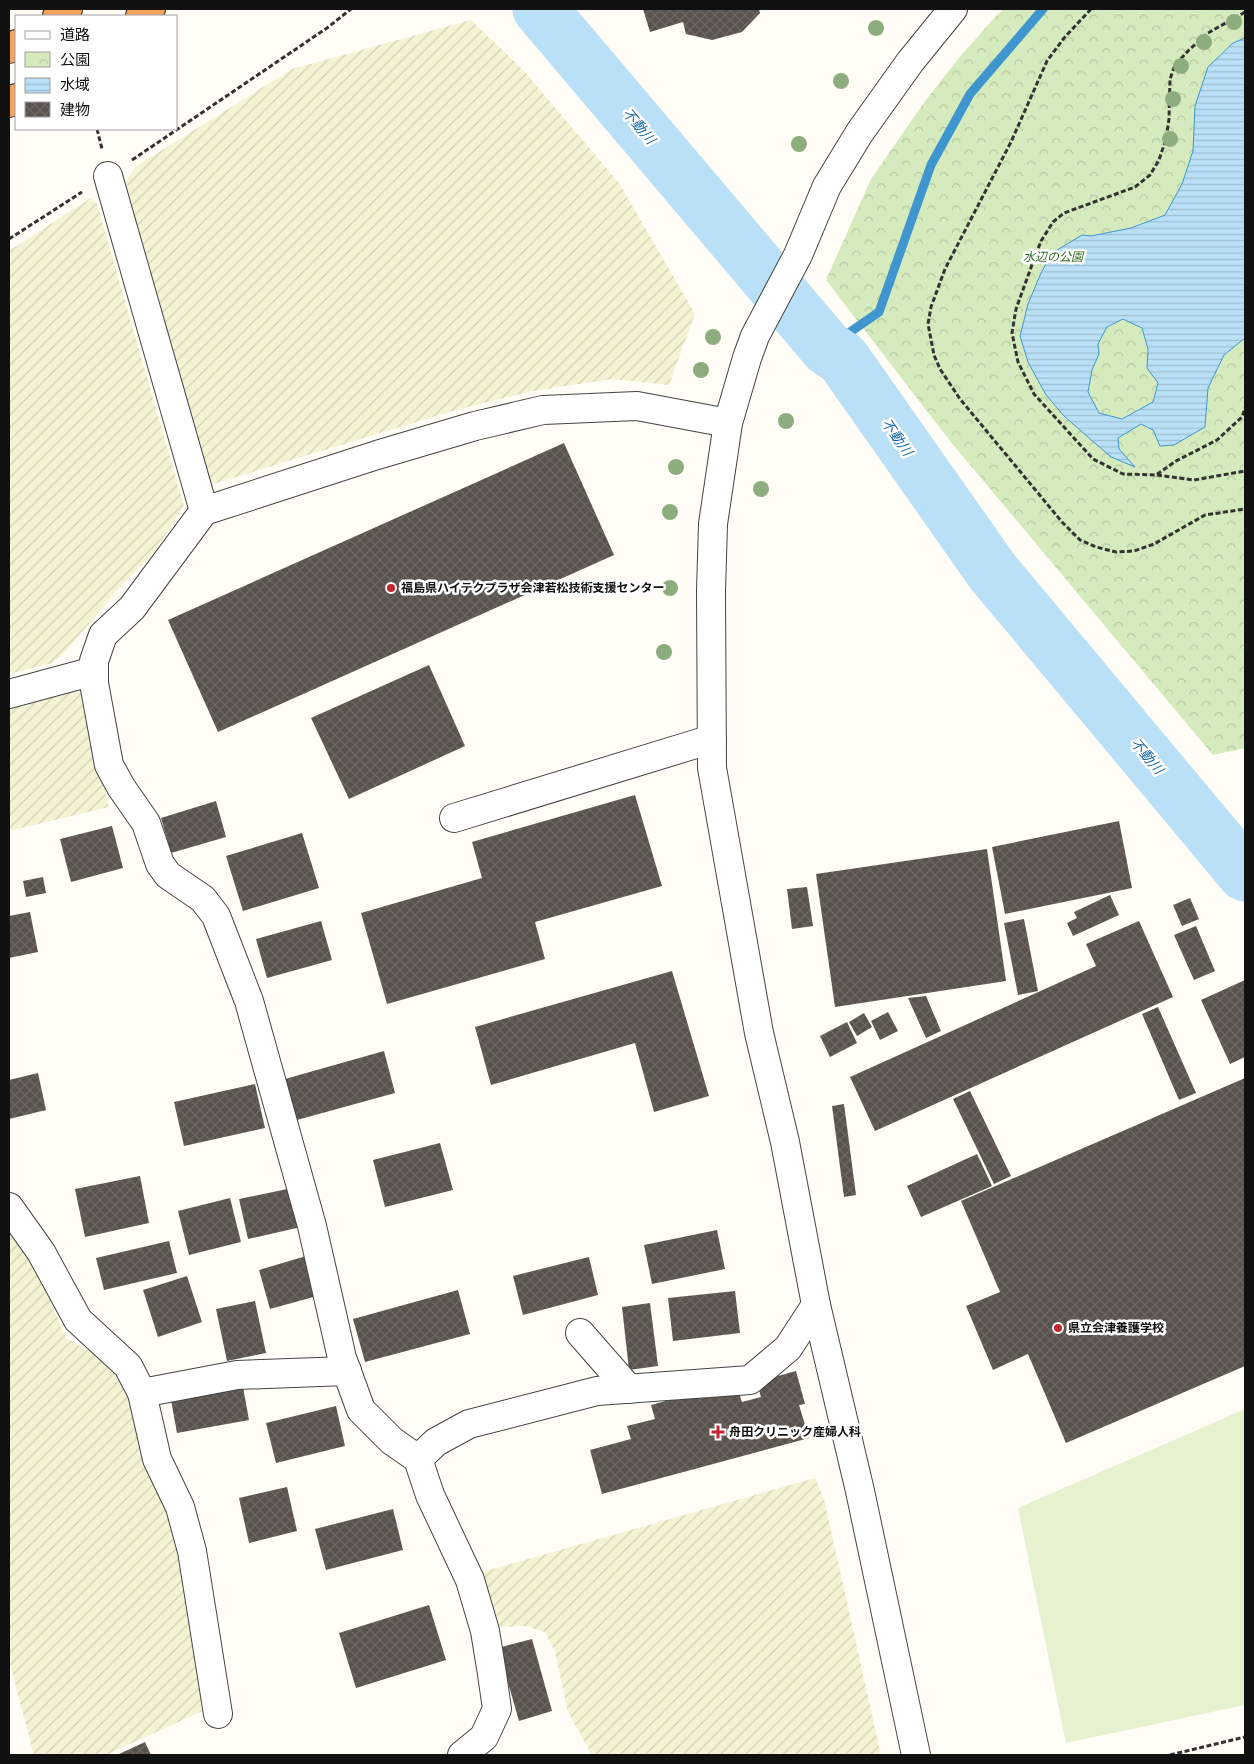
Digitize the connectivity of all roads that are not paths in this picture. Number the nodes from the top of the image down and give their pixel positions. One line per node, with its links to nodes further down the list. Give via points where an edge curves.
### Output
1 (953, 9): 3 (street, via 910,62 826,186 798,255 755,336)
2 (108, 176): 4 (street)
3 (728, 423): 4 (street, via 637,406 543,410 440,436); 7 (street, via 713,524)
4 (204, 511): 5 (street, via 132,608 103,635)
5 (94, 671): 6 (street); 12 (street, via 109,765 146,823 160,864 168,875 203,899 216,916 248,1001 312,1226)
6 (9, 694)
7 (712, 739): 8 (street); 10 (street, via 712,768 759,1033 785,1142)
8 (454, 818)
9 (9, 1207): 14 (street, via 41,1252 78,1320 128,1366)
10 (816, 1305): 13 (street, via 788,1348 750,1380); 18 (street, via 860,1491)
11 (580, 1333): 13 (street)
12 (346, 1371): 14 (street, via 237,1375); 15 (street, via 361,1410 392,1441)
13 (629, 1389): 15 (street, via 597,1392 469,1424 436,1442)
14 (142, 1393): 16 (street, via 157,1459 180,1507 192,1551)
15 (418, 1459): 17 (street, via 430,1495 470,1580 485,1631 492,1674 497,1709 484,1737)
16 (218, 1714)
17 (462, 1755)
18 (916, 1755)

